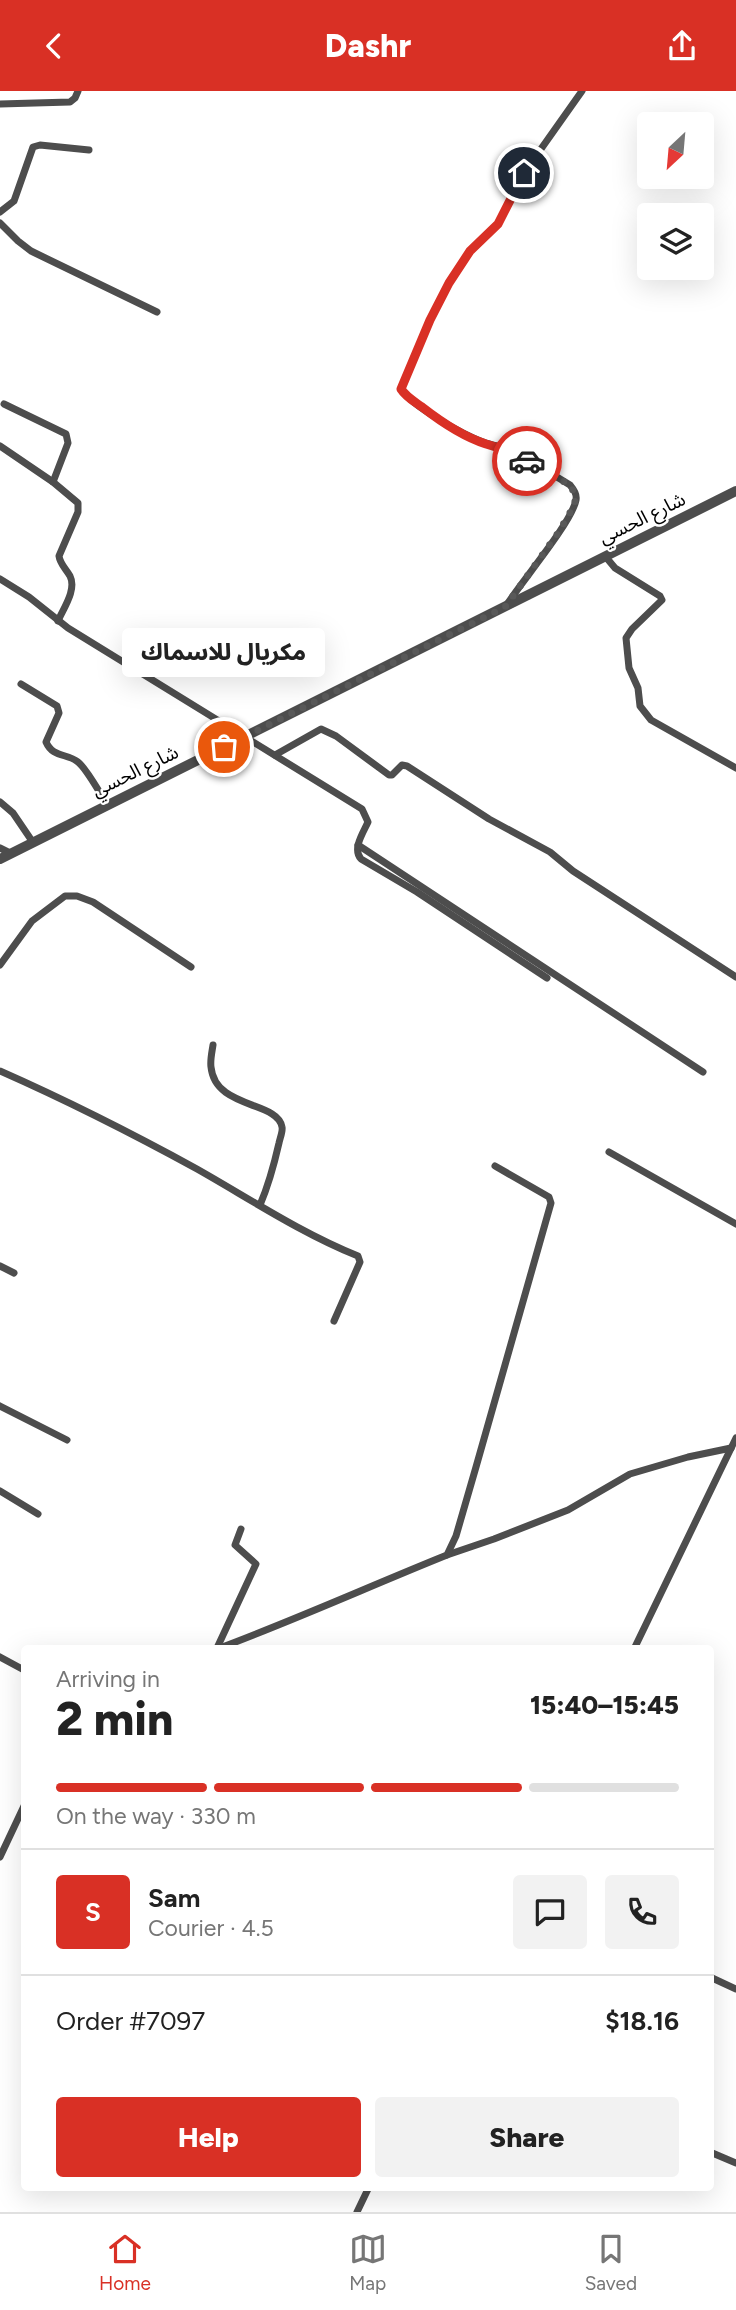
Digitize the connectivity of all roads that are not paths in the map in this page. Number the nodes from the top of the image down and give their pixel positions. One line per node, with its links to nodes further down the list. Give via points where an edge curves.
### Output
1 (78, 91): 3 (street, via 70,102)
2 (582, 91): 14 (street, via 524,173 498,224 470,251 449,283 401,389 453,427 503,448 575,491 574,506 558,533)
3 (0, 104)
4 (89, 150): 5 (street, via 33,147 14,201)
5 (0, 212)
6 (0, 223): 7 (street, via 31,251)
7 (157, 312)
8 (4, 404): 10 (street, via 66,434 68,443)
9 (0, 446): 10 (street)
10 (53, 482): 15 (street, via 79,506 59,555 72,585)
11 (736, 491): 12 (street, شارع الحسي)
12 (604, 556): 14 (street, شارع الحسي); 19 (street, via 614,568 662,600 626,638 629,668 644,713)
13 (0, 579): 15 (street)
14 (505, 607): 17 (street, شارع الحسي)
15 (58, 621): 17 (street)
16 (21, 684): 21 (street, via 57,706 48,747 79,762)
17 (244, 737): 18 (street); 21 (street, شارع الحسي)
18 (275, 755): 23 (street, via 362,809 368,822); 27 (street, via 321,729 389,775 407,766 550,852)
19 (736, 768)
20 (0, 801): 22 (street)
21 (107, 804): 22 (street, شارع الحسي)
22 (32, 841): 24 (street, شارع الحسي)
23 (358, 845): 28 (street, via 360,859); 31 (street)
24 (3, 853)
25 (0, 965): 26 (street, via 32,921 65,896 77,896)
26 (191, 967)
27 (736, 977)
28 (547, 978)
29 (213, 1045): 34 (street, via 211,1068 223,1091 265,1110 282,1127 272,1178)
30 (0, 1071): 34 (street, via 71,1102)
31 (703, 1072)
32 (609, 1152): 35 (street)
33 (495, 1166): 46 (street, via 551,1203 477,1468)
34 (260, 1205): 38 (street, via 358,1256 360,1262)
35 (736, 1224)
36 (0, 1266): 37 (street)
37 (14, 1273)
38 (334, 1321)
39 (0, 1406): 41 (street)
40 (736, 1438): 42 (street)
41 (67, 1440)
42 (731, 1448): 46 (street, via 630,1474 568,1510); 49 (street)
43 (0, 1491): 44 (street)
44 (38, 1514)
45 (241, 1529): 47 (street, via 235,1545 256,1564)
46 (447, 1555): 48 (street)
47 (218, 1645)
48 (225, 1645)
49 (637, 1645)
50 (0, 1657): 51 (street)
51 (21, 1668)
52 (21, 1812): 53 (street)
53 (0, 1857)
54 (714, 1979): 55 (street)
55 (736, 1989)
56 (714, 2154): 57 (street)
57 (736, 2163)
58 (367, 2191): 59 (street)
59 (357, 2212)

